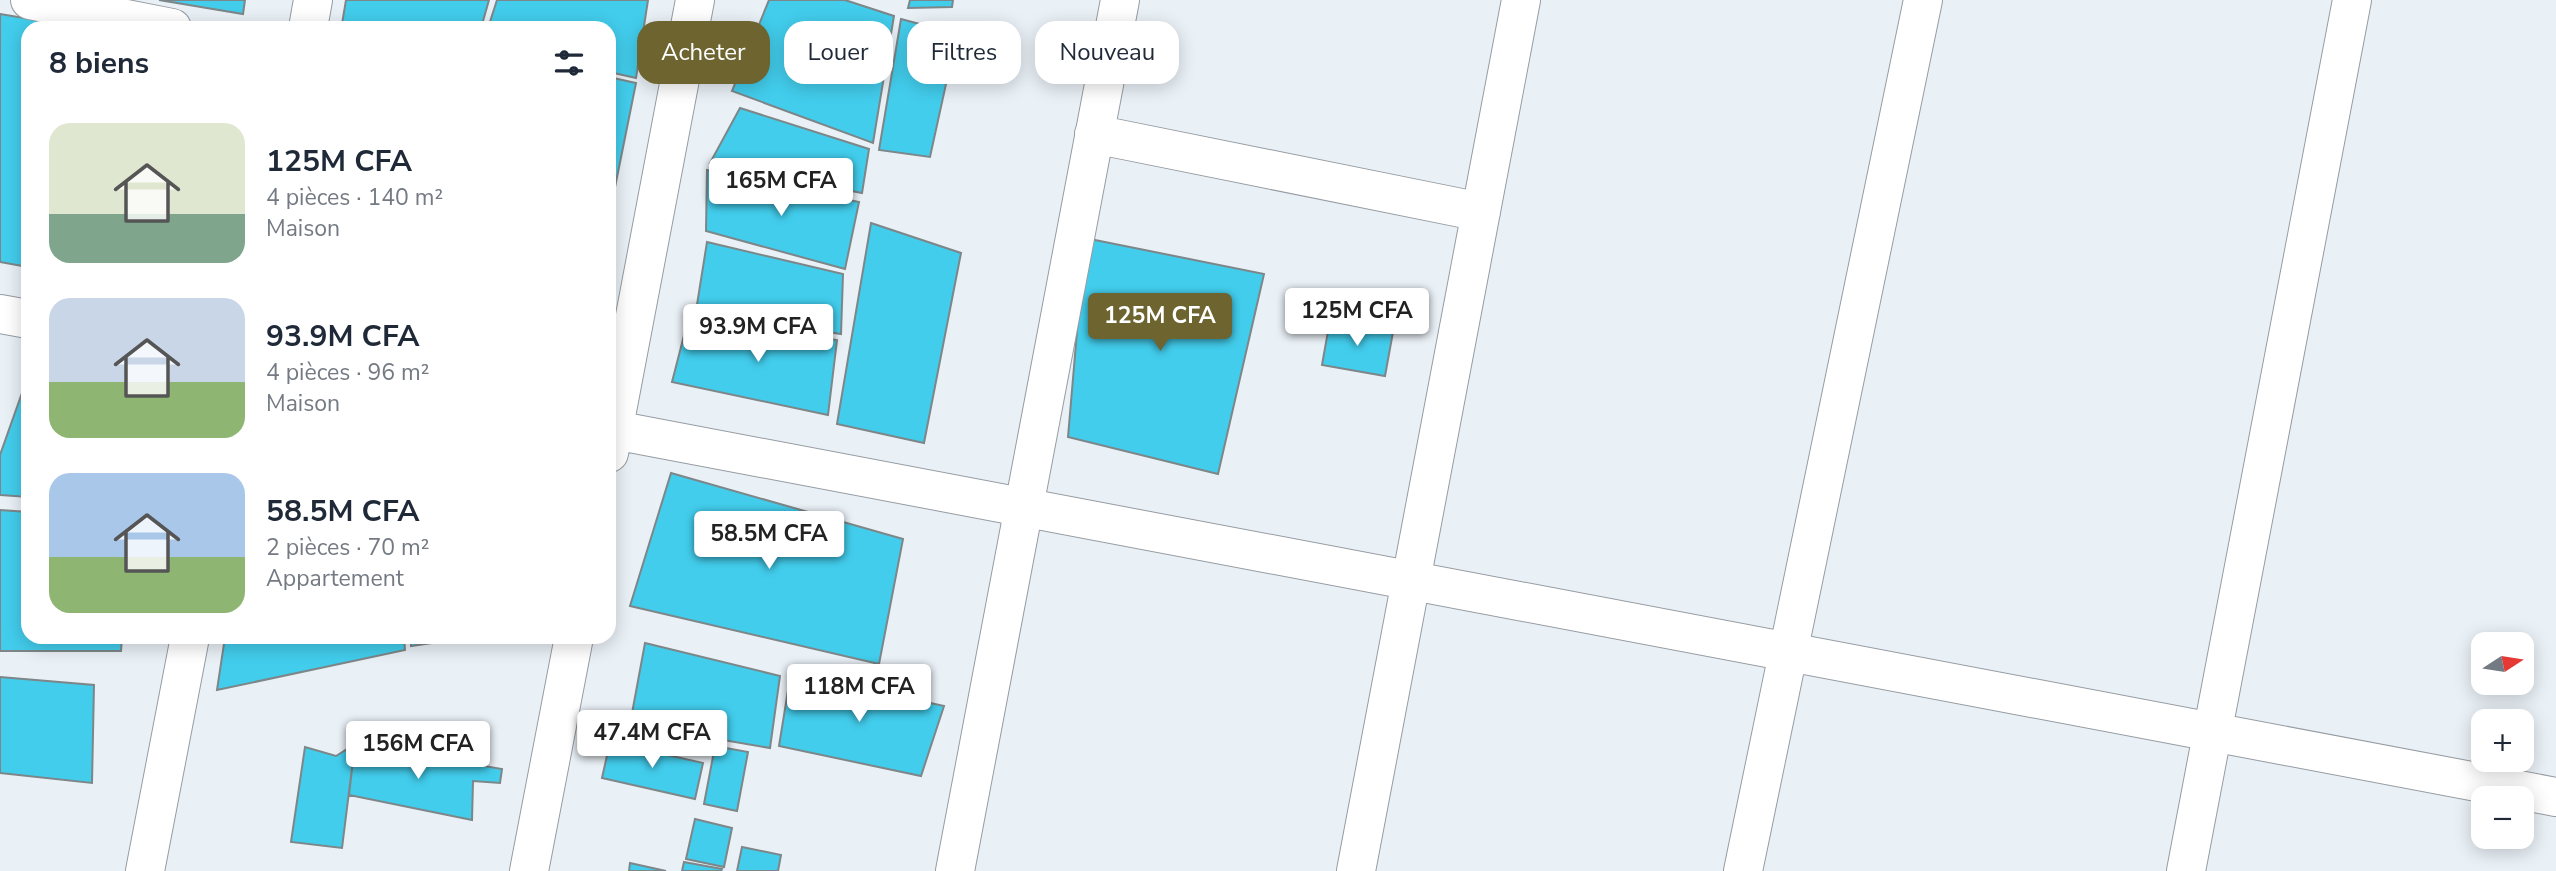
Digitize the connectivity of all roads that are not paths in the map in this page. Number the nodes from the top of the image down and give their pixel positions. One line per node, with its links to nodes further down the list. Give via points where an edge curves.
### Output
1 (30, 0): 8 (street)
2 (313, 0): 9 (street)
3 (695, 0): 14 (street)
4 (1120, 0): 10 (street)
5 (1521, 0): 11 (street)
6 (1923, 0): 20 (street)
7 (2352, 0): 21 (street)
8 (136, 21)
9 (309, 21)
10 (1094, 134): 11 (street); 16 (street)
11 (1481, 212): 17 (street)
12 (0, 314): 13 (street)
13 (21, 318)
14 (616, 406)
15 (616, 438): 16 (street)
16 (1024, 507): 17 (street); 25 (street)
17 (1412, 580): 20 (street); 26 (street)
18 (189, 644): 23 (street)
19 (573, 644): 24 (street)
20 (1789, 651): 21 (street); 27 (street)
21 (2213, 732): 22 (street); 28 (street)
22 (2556, 797)
23 (145, 871)
24 (529, 871)
25 (955, 871)
26 (1356, 871)
27 (1743, 871)
28 (2186, 871)

